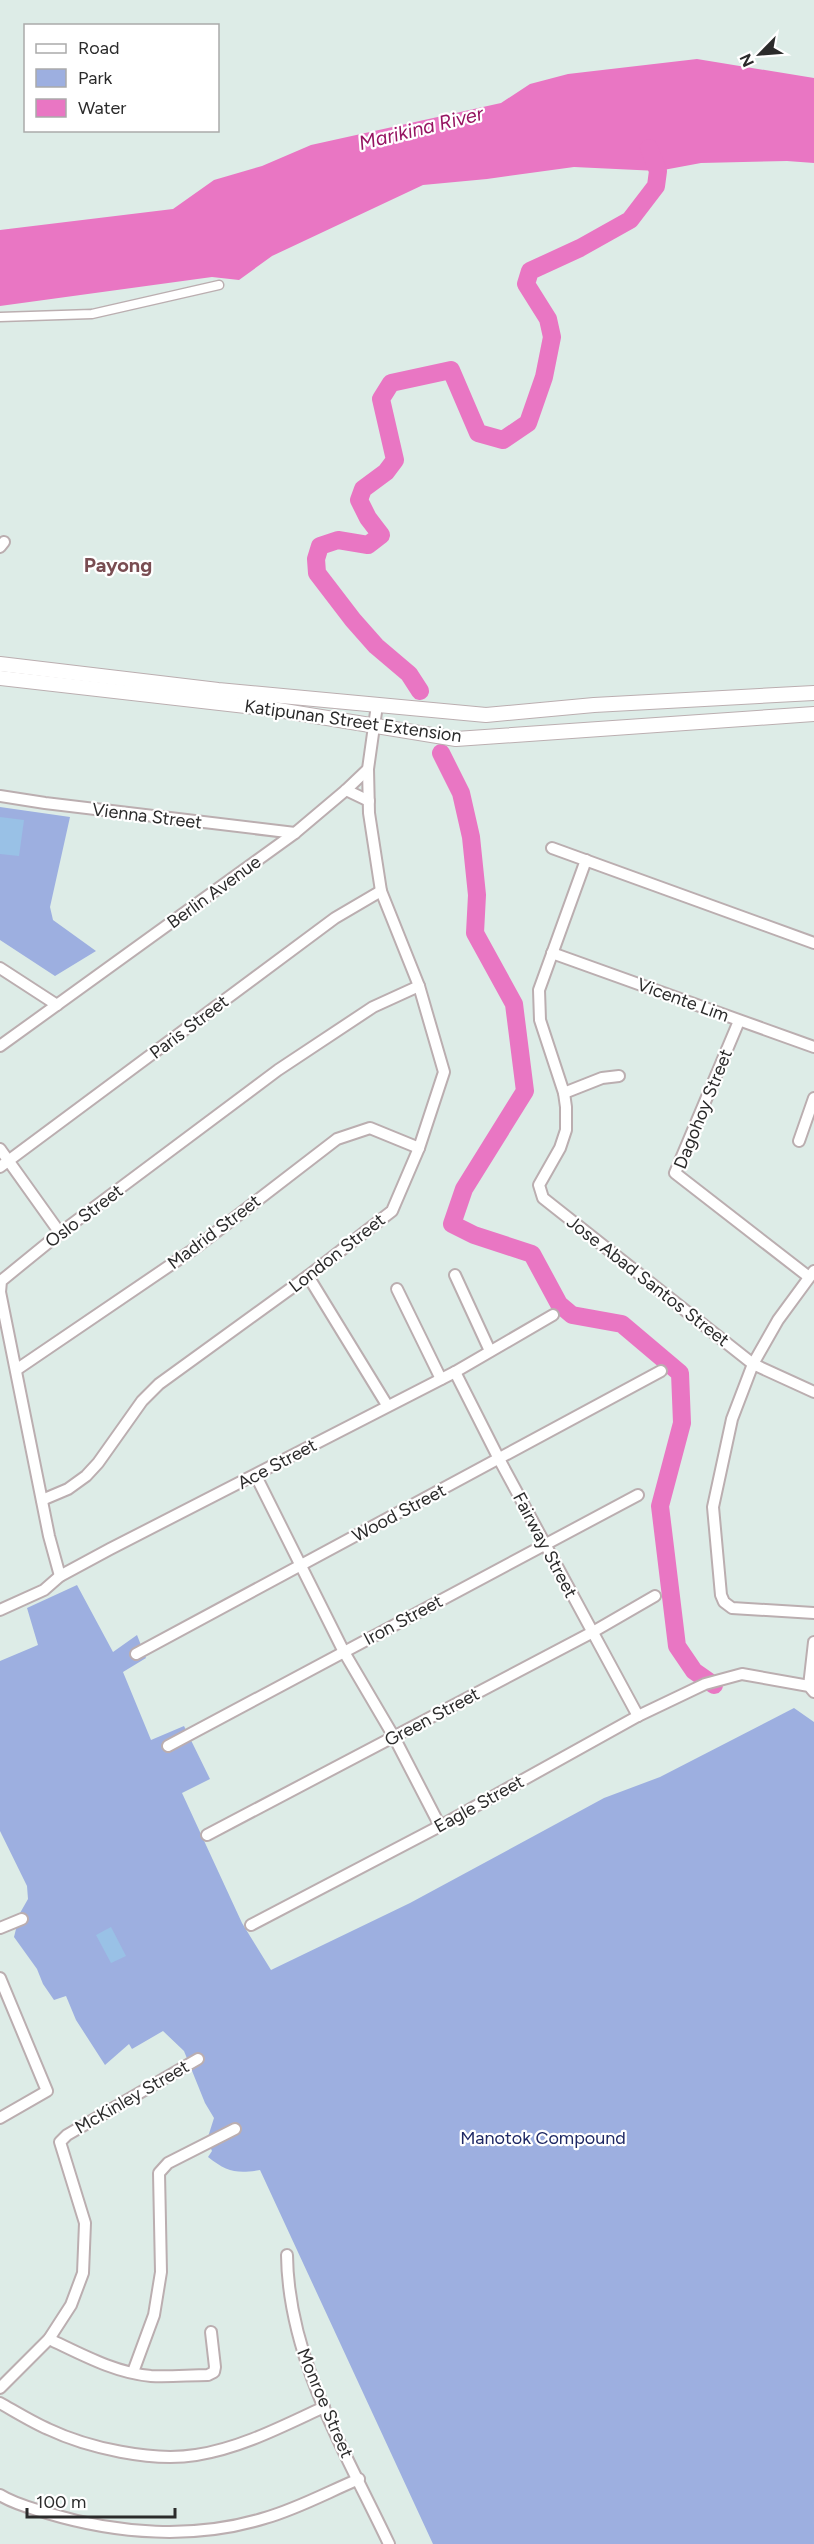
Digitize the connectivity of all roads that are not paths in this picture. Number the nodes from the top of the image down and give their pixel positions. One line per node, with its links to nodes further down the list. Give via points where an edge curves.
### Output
1 (219, 285): 2 (street, via 92,314)
2 (0, 317)
3 (0, 664): 5 (street, Katipunan Street Extension)
4 (0, 678): 5 (street, Katipunan Street Extension)
5 (129, 686): 7 (street, Katipunan Street Extension); 9 (street, Katipunan Street Extension)
6 (814, 693): 7 (street, Katipunan Street Extension, via 486,715)
7 (380, 705): 9 (street)
8 (814, 714): 9 (street, Katipunan Street Extension, via 456,739)
9 (378, 725): 10 (street)
10 (368, 769): 11 (street, Berlin Avenue); 13 (street, London Street)
11 (346, 790): 13 (street); 14 (street, Berlin Avenue)
12 (0, 796): 14 (street, Vienna Street)
13 (369, 801): 17 (street, London Street)
14 (295, 833): 22 (street, Berlin Avenue)
15 (552, 848): 16 (street)
16 (586, 860): 18 (street); 19 (street)
17 (381, 891): 21 (street, London Street); 32 (street, Paris Street, via 335,918)
18 (814, 943)
19 (552, 953): 23 (street, Vicente Lim); 27 (street, via 539,990 540,1020)
20 (0, 968): 22 (street)
21 (419, 986): 30 (street, London Street, via 444,1072); 33 (street, Oslo Street, via 373,1007 278,1070)
22 (57, 1005): 24 (street, Berlin Avenue)
23 (739, 1021): 25 (street, Vicente Lim); 34 (street, Dagohoy Street, via 675,1173)
24 (0, 1046)
25 (814, 1047)
26 (619, 1076): 27 (street, via 602,1078)
27 (564, 1093): 40 (street, Jose Abad Santos Street, via 566,1130 539,1185 543,1198)
28 (814, 1098): 29 (street)
29 (799, 1141)
30 (419, 1148): 36 (street, London Street, via 392,1211); 41 (street, Madrid Street, via 370,1128 337,1139 194,1249)
31 (0, 1149): 32 (street)
32 (4, 1164): 33 (street)
33 (60, 1233): 41 (street, Oslo Street, via 1,1281)
34 (812, 1274): 40 (street, via 778,1320)
35 (454, 1275): 39 (street)
36 (308, 1276): 46 (street); 50 (street, London Street, via 159,1384 86,1476)
37 (397, 1289): 44 (street)
38 (553, 1315): 39 (street, Ace Street)
39 (490, 1351): 43 (street, Ace Street)
40 (753, 1364): 45 (street, Jose Abad Santos Street); 56 (street, via 732,1419 714,1507 721,1595 732,1608)
41 (16, 1370): 50 (street, Oslo Street)
42 (661, 1371): 47 (street, Wood Street)
43 (455, 1372): 44 (street, Ace Street); 47 (street, Fairway Street)
44 (441, 1379): 46 (street, Ace Street)
45 (814, 1392)
46 (387, 1405): 48 (street, Ace Street)
47 (499, 1459): 51 (street, Fairway Street); 52 (street, Wood Street)
48 (256, 1476): 52 (street); 53 (street, Ace Street)
49 (638, 1494): 51 (street, Iron Street)
50 (42, 1500): 53 (street, Oslo Street)
51 (545, 1545): 57 (street, Fairway Street); 59 (street, Iron Street)
52 (300, 1566): 59 (street); 60 (street, Wood Street)
53 (60, 1576): 55 (street, Ace Street, via 44,1590)
54 (655, 1596): 57 (street, Green Street)
55 (0, 1610)
56 (814, 1613)
57 (591, 1633): 62 (street, Fairway Street); 63 (street, Green Street)
58 (814, 1642): 61 (street)
59 (344, 1652): 63 (street); 64 (street, Iron Street)
60 (136, 1654)
61 (812, 1689): 62 (street, Eagle Street, via 742,1674 705,1684)
62 (638, 1716): 65 (street, Eagle Street)
63 (394, 1737): 65 (street); 66 (street, Green Street)
64 (168, 1746)
65 (440, 1826): 68 (street, Eagle Street)
66 (207, 1835)
67 (22, 1919): 69 (street)
68 (251, 1925)
69 (0, 1929)
70 (0, 1978): 72 (street, via 47,2091)
71 (198, 2058): 76 (street, McKinley Street, via 60,2142 86,2232 83,2272 71,2305)
72 (0, 2118)
73 (235, 2129): 77 (street, via 168,2163 159,2173 161,2272 154,2315)
74 (287, 2255): 80 (street, Monroe Street, via 287,2288 297,2334)
75 (211, 2332): 77 (street, via 214,2372 151,2376)
76 (50, 2339): 77 (street, via 99,2362); 78 (street, McKinley Street)
77 (133, 2372)
78 (0, 2388)
79 (0, 2403): 80 (street, via 50,2430 120,2451 156,2457 196,2455 233,2445)
80 (324, 2406): 81 (street, Monroe Street)
81 (359, 2480): 83 (street, via 265,2518); 84 (street, Monroe Street)
82 (0, 2495): 83 (street, via 83,2524)
83 (158, 2539)
84 (389, 2544)

